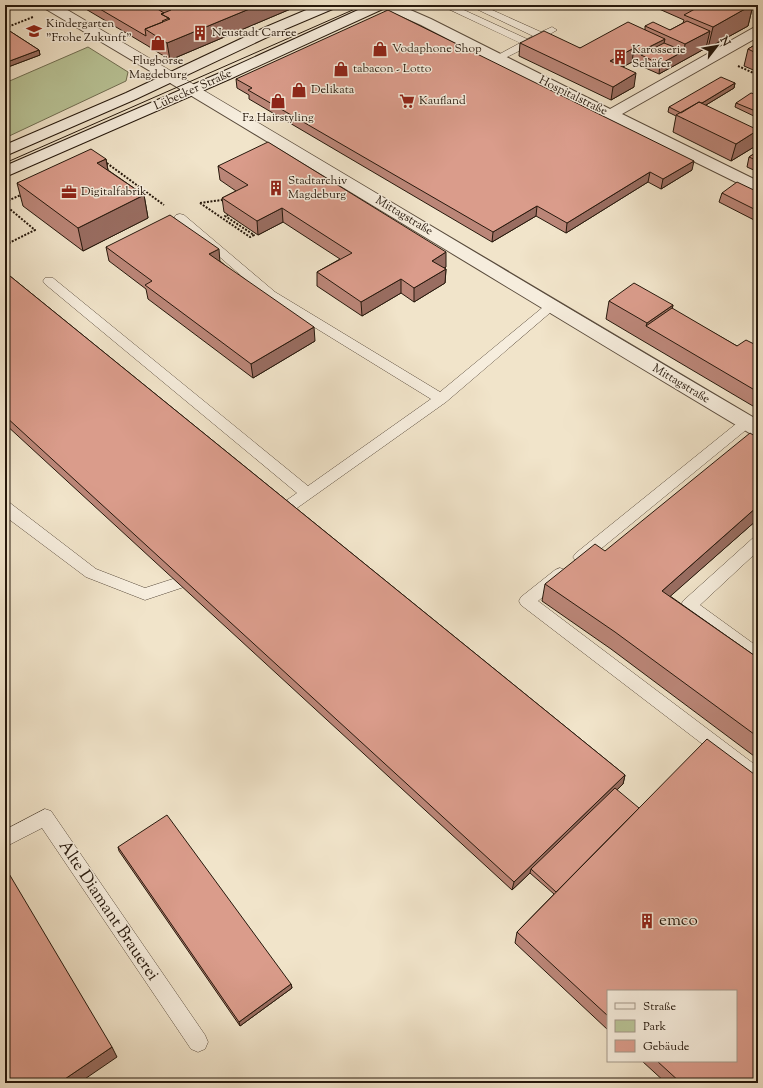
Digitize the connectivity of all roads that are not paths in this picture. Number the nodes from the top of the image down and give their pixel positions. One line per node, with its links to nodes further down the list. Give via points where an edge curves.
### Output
1 (330, 5): 12 (street, Lübecker Straße)
2 (380, 5): 13 (street, Lübecker Straße)
3 (388, 5): 11 (street, Hospitalstraße)
4 (445, 5): 10 (lane)
5 (472, 5): 9 (lane)
6 (52, 7): 12 (street, Mittagstraße)
7 (552, 30): 9 (lane)
8 (758, 31): 14 (street)
9 (540, 36): 10 (lane)
10 (528, 43): 11 (lane)
11 (497, 59): 14 (street, Hospitalstraße)
12 (172, 76): 13 (street, Mittagstraße); 15 (street, Lübecker Straße)
13 (193, 89): 16 (street, Lübecker Straße); 20 (street, Mittagstraße)
14 (610, 115): 17 (street, Hospitalstraße)
15 (5, 151)
16 (5, 172)
17 (758, 186)
18 (180, 217): 21 (lane, via 271,295)
19 (49, 281): 23 (lane)
20 (552, 306): 21 (lane); 22 (street, Mittagstraße)
21 (441, 399): 23 (lane)
22 (752, 426): 29 (lane, via 527,601)
23 (307, 493): 25 (lane)
24 (5, 507): 27 (lane, via 91,573 145,594)
25 (285, 509)
26 (758, 542): 28 (lane, via 688,605)
27 (179, 583)
28 (758, 656)
29 (758, 777)
30 (5, 839): 31 (lane, Alte Diamant Brauerei, via 44,817)
31 (198, 1042)

